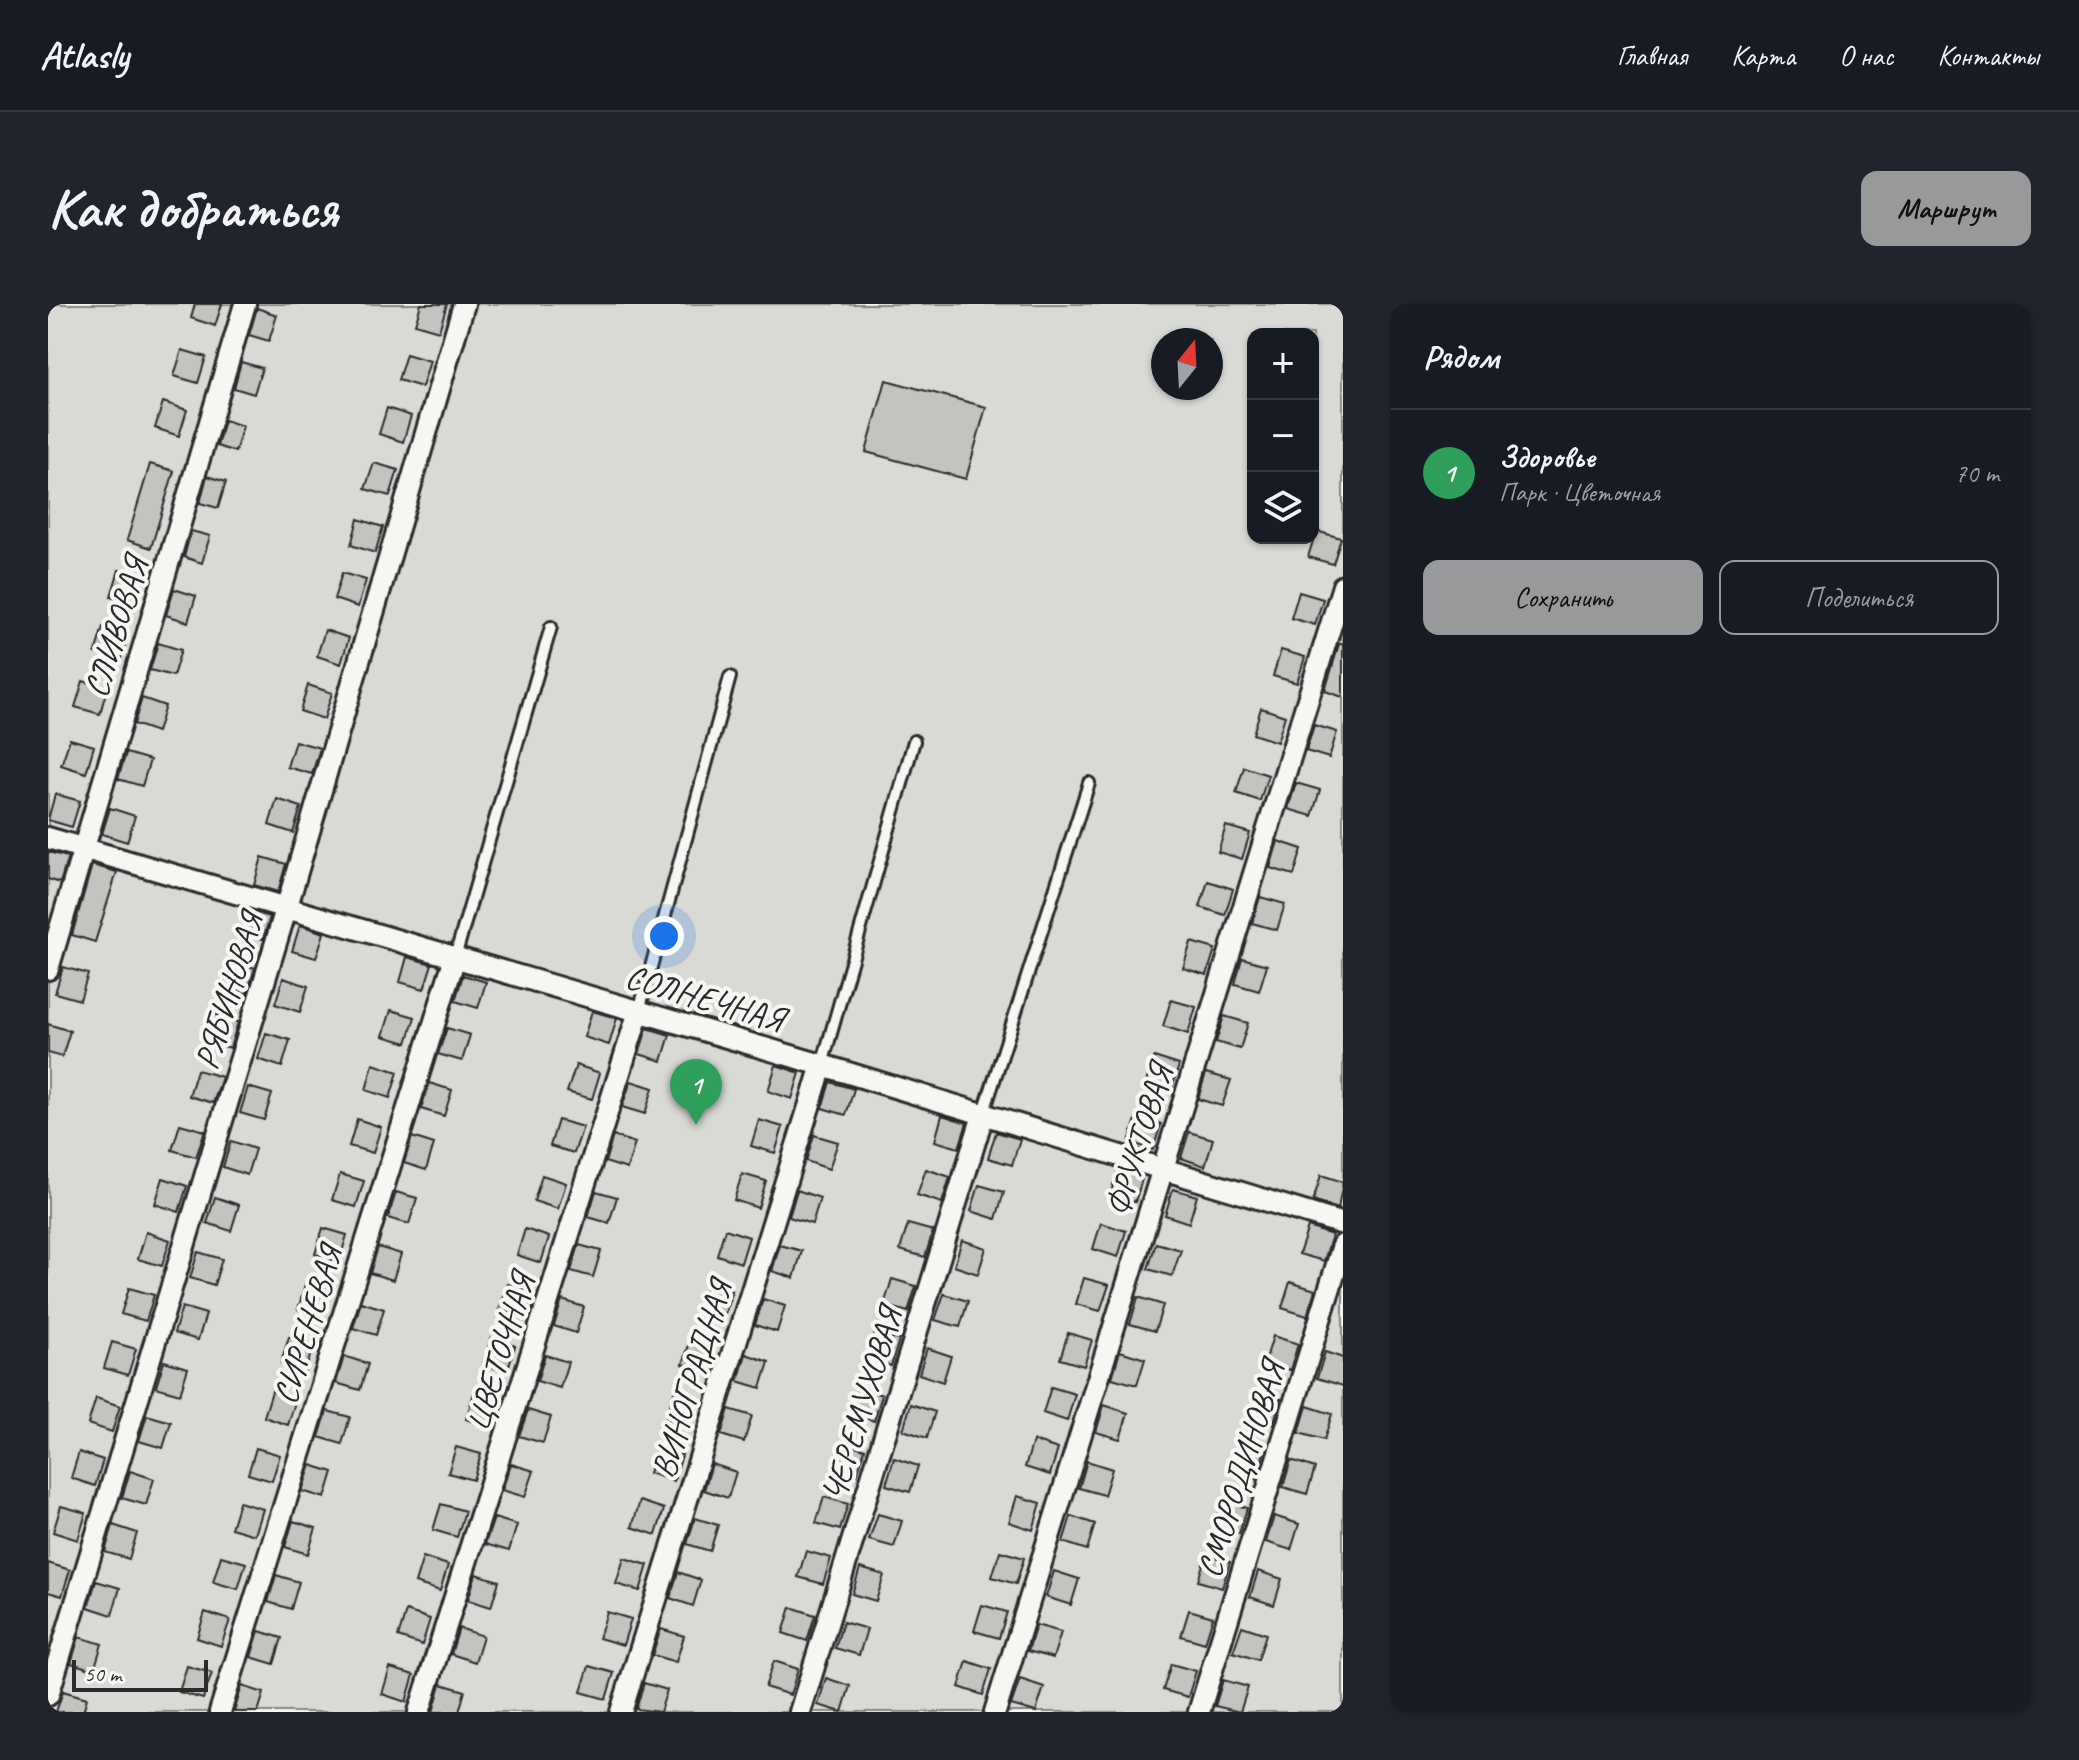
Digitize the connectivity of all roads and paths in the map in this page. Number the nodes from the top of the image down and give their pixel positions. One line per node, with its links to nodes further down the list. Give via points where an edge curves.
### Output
1 (245, 304): 9 (street, СЛИВОВАЯ)
2 (464, 304): 10 (street, РЯБИНОВАЯ)
3 (1343, 586): 16 (street, ФРУКТОВАЯ)
4 (551, 627): 11 (lane)
5 (730, 677): 13 (lane)
6 (914, 741): 14 (lane)
7 (1089, 783): 15 (lane)
8 (48, 838): 9 (street, СОЛНЕЧНАЯ)
9 (82, 848): 10 (street, СОЛНЕЧНАЯ); 12 (street, СЛИВОВАЯ)
10 (287, 906): 11 (street, СОЛНЕЧНАЯ); 19 (street, РЯБИНОВАЯ)
11 (455, 957): 13 (street, СОЛНЕЧНАЯ); 20 (street, СИРЕНЕВАЯ)
12 (48, 969)
13 (639, 1011): 14 (street, СОЛНЕЧНАЯ); 21 (street, ЦВЕТОЧНАЯ)
14 (822, 1065): 15 (street, СОЛНЕЧНАЯ); 22 (street, ВИНОГРАДНАЯ)
15 (983, 1115): 16 (street, СОЛНЕЧНАЯ); 23 (street, ЧЕРЕМУХОВАЯ)
16 (1162, 1170): 17 (street, СОЛНЕЧНАЯ); 24 (street, ФРУКТОВАЯ)
17 (1343, 1224)
18 (1343, 1245): 25 (street, СМОРОДИНОВАЯ)
19 (48, 1695)
20 (220, 1712)
21 (419, 1712)
22 (621, 1712)
23 (800, 1712)
24 (995, 1712)
25 (1199, 1712)

